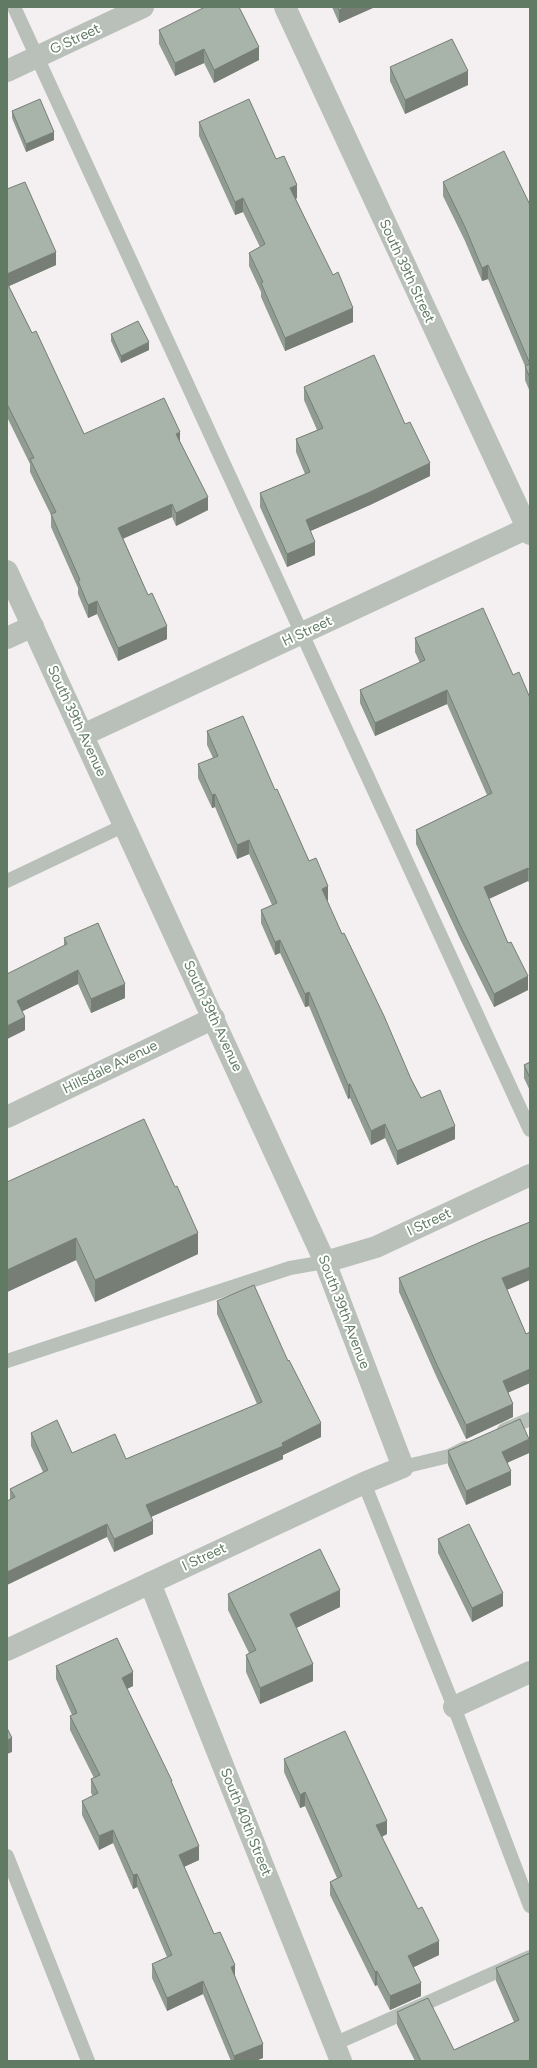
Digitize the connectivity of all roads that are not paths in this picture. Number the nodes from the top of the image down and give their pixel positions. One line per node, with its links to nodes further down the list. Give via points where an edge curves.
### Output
1 (14, 7): 4 (lane)
2 (143, 7): 4 (street, G Street)
3 (285, 7): 6 (street, South 39th Street)
4 (37, 57): 5 (street, G Street); 9 (lane)
5 (7, 71)
6 (529, 530): 9 (street, H Street)
7 (7, 571): 8 (street, South 39th Avenue)
8 (33, 626): 10 (street); 11 (street, South 39th Avenue)
9 (303, 633): 11 (street, H Street); 16 (lane)
10 (7, 638)
11 (83, 735): 12 (street, South 39th Avenue)
12 (125, 825): 13 (lane); 14 (street, South 39th Avenue)
13 (7, 881)
14 (214, 1018): 15 (street, Hillsdale Avenue); 18 (street, South 39th Avenue)
15 (7, 1117)
16 (530, 1130)
17 (530, 1175): 18 (street, I Street, via 376,1247)
18 (325, 1262): 19 (lane, via 290,1268); 23 (street, South 39th Avenue)
19 (7, 1361)
20 (530, 1418): 21 (lane)
21 (489, 1437)
22 (476, 1443): 23 (lane, via 449,1456)
23 (403, 1467): 24 (street, I Street)
24 (364, 1483): 25 (street, I Street); 28 (lane)
25 (150, 1583): 26 (street, I Street); 32 (street, South 40th Street)
26 (7, 1650)
27 (530, 1672): 28 (street)
28 (454, 1707): 30 (lane)
29 (7, 1856): 33 (lane)
30 (530, 1906)
31 (530, 1957): 32 (lane)
32 (338, 2052)
33 (88, 2061)

